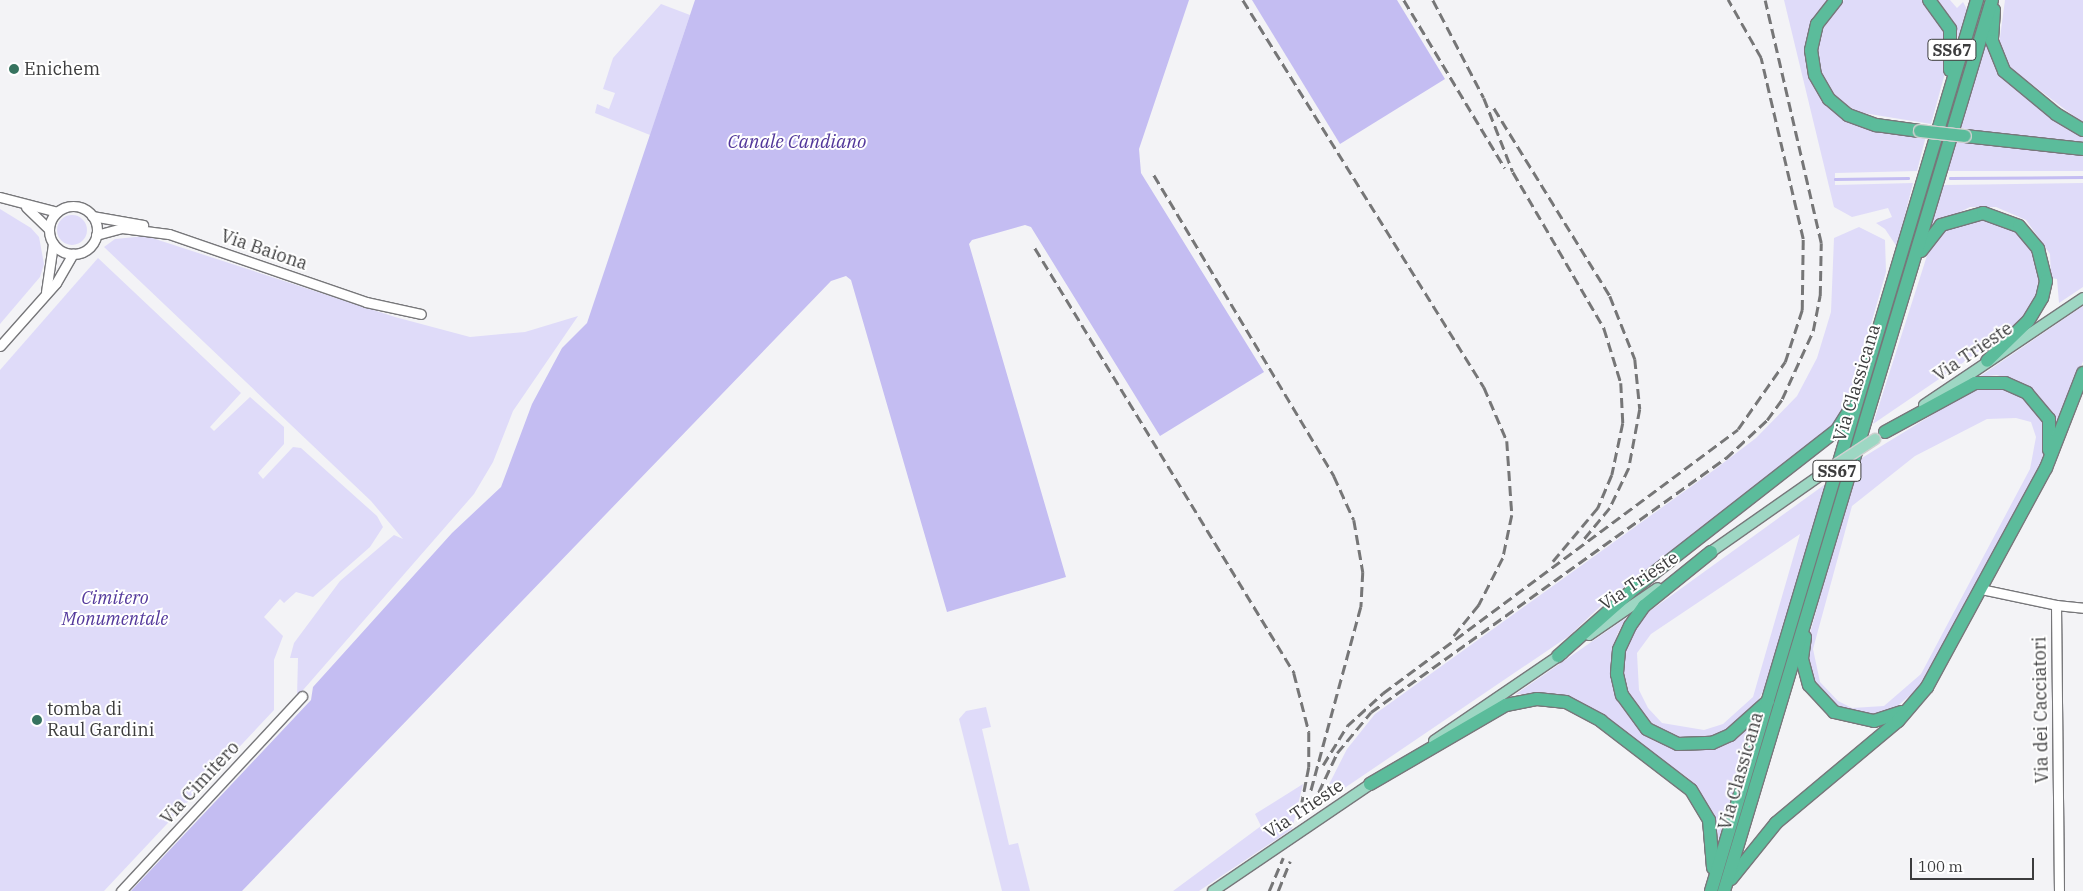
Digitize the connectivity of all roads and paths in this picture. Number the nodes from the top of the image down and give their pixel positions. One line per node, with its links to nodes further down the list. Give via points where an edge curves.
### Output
1 (1836, 0): 8 (highway, bridge, via 1817,24 1811,50 1815,75 1829,99 1848,115 1876,125)
2 (1929, 0): 6 (highway, SS67, via 1950,29 1952,55)
3 (1977, 0): 6 (highway, Via Classicana)
4 (1992, 0): 18 (highway, Via Classicana)
5 (1996, 0): 7 (highway, via 1992,42 2004,71 2056,114)
6 (1945, 107): 22 (highway, Via Classicana / SS67)
7 (2083, 130)
8 (2083, 149)
9 (0, 196): 10 (street)
10 (22, 204): 11 (street); 13 (street)
11 (57, 212): 12 (street, via 79,207); 13 (street)
12 (92, 216): 14 (street, via 133,222); 15 (street)
13 (49, 229): 16 (street)
14 (169, 234): 15 (street, Via Baiona, via 122,228); 21 (street, Via Baiona, via 366,302)
15 (96, 235): 17 (street, via 85,250)
16 (53, 244): 17 (street); 19 (street, via 52,276)
17 (73, 254): 19 (street)
18 (1909, 273): 24 (highway, via 1927,238 1962,216 1994,215 2030,236 2044,265 2042,298 2028,321); 28 (highway, Via Classicana)
19 (45, 295): 23 (street)
20 (2083, 298): 24 (main road, Via Trieste)
21 (421, 314)
22 (1878, 331): 33 (highway, via 1837,430 1636,587); 35 (highway, Via Classicana / SS67)
23 (0, 346)
24 (1987, 362): 26 (main road, Via Trieste)
25 (2083, 373): 27 (highway)
26 (1880, 435): 27 (highway, via 1975,383 2005,383 2037,402 2048,419); 29 (main road, Via Trieste, bridge)
27 (2046, 468): 30 (highway)
28 (1824, 550): 36 (highway, via 1802,659 1809,685 1819,701 1850,719 1888,718); 38 (highway, Via Classicana)
29 (1711, 552): 33 (main road, Via Trieste); 35 (highway, via 1644,606 1630,626 1619,650 1617,674 1622,695 1647,730 1664,741 1695,745 1730,735)
30 (1981, 589): 31 (street); 36 (highway)
31 (2056, 605): 32 (street); 42 (street, Via dei Cacciatori)
32 (2083, 608)
33 (1558, 656): 37 (main road, Via Trieste)
34 (302, 696): 39 (street, Via Cimitero)
35 (1769, 699): 41 (highway, Via Classicana / SS67)
36 (1918, 699): 38 (highway, via 1898,721 1776,823)
37 (1370, 784): 40 (main road, Via Trieste); 41 (highway, via 1506,705 1537,699 1566,702 1601,721 1698,799 1712,834)
38 (1725, 889)
39 (121, 891)
40 (1213, 891)
41 (1711, 891)
42 (2058, 891)

